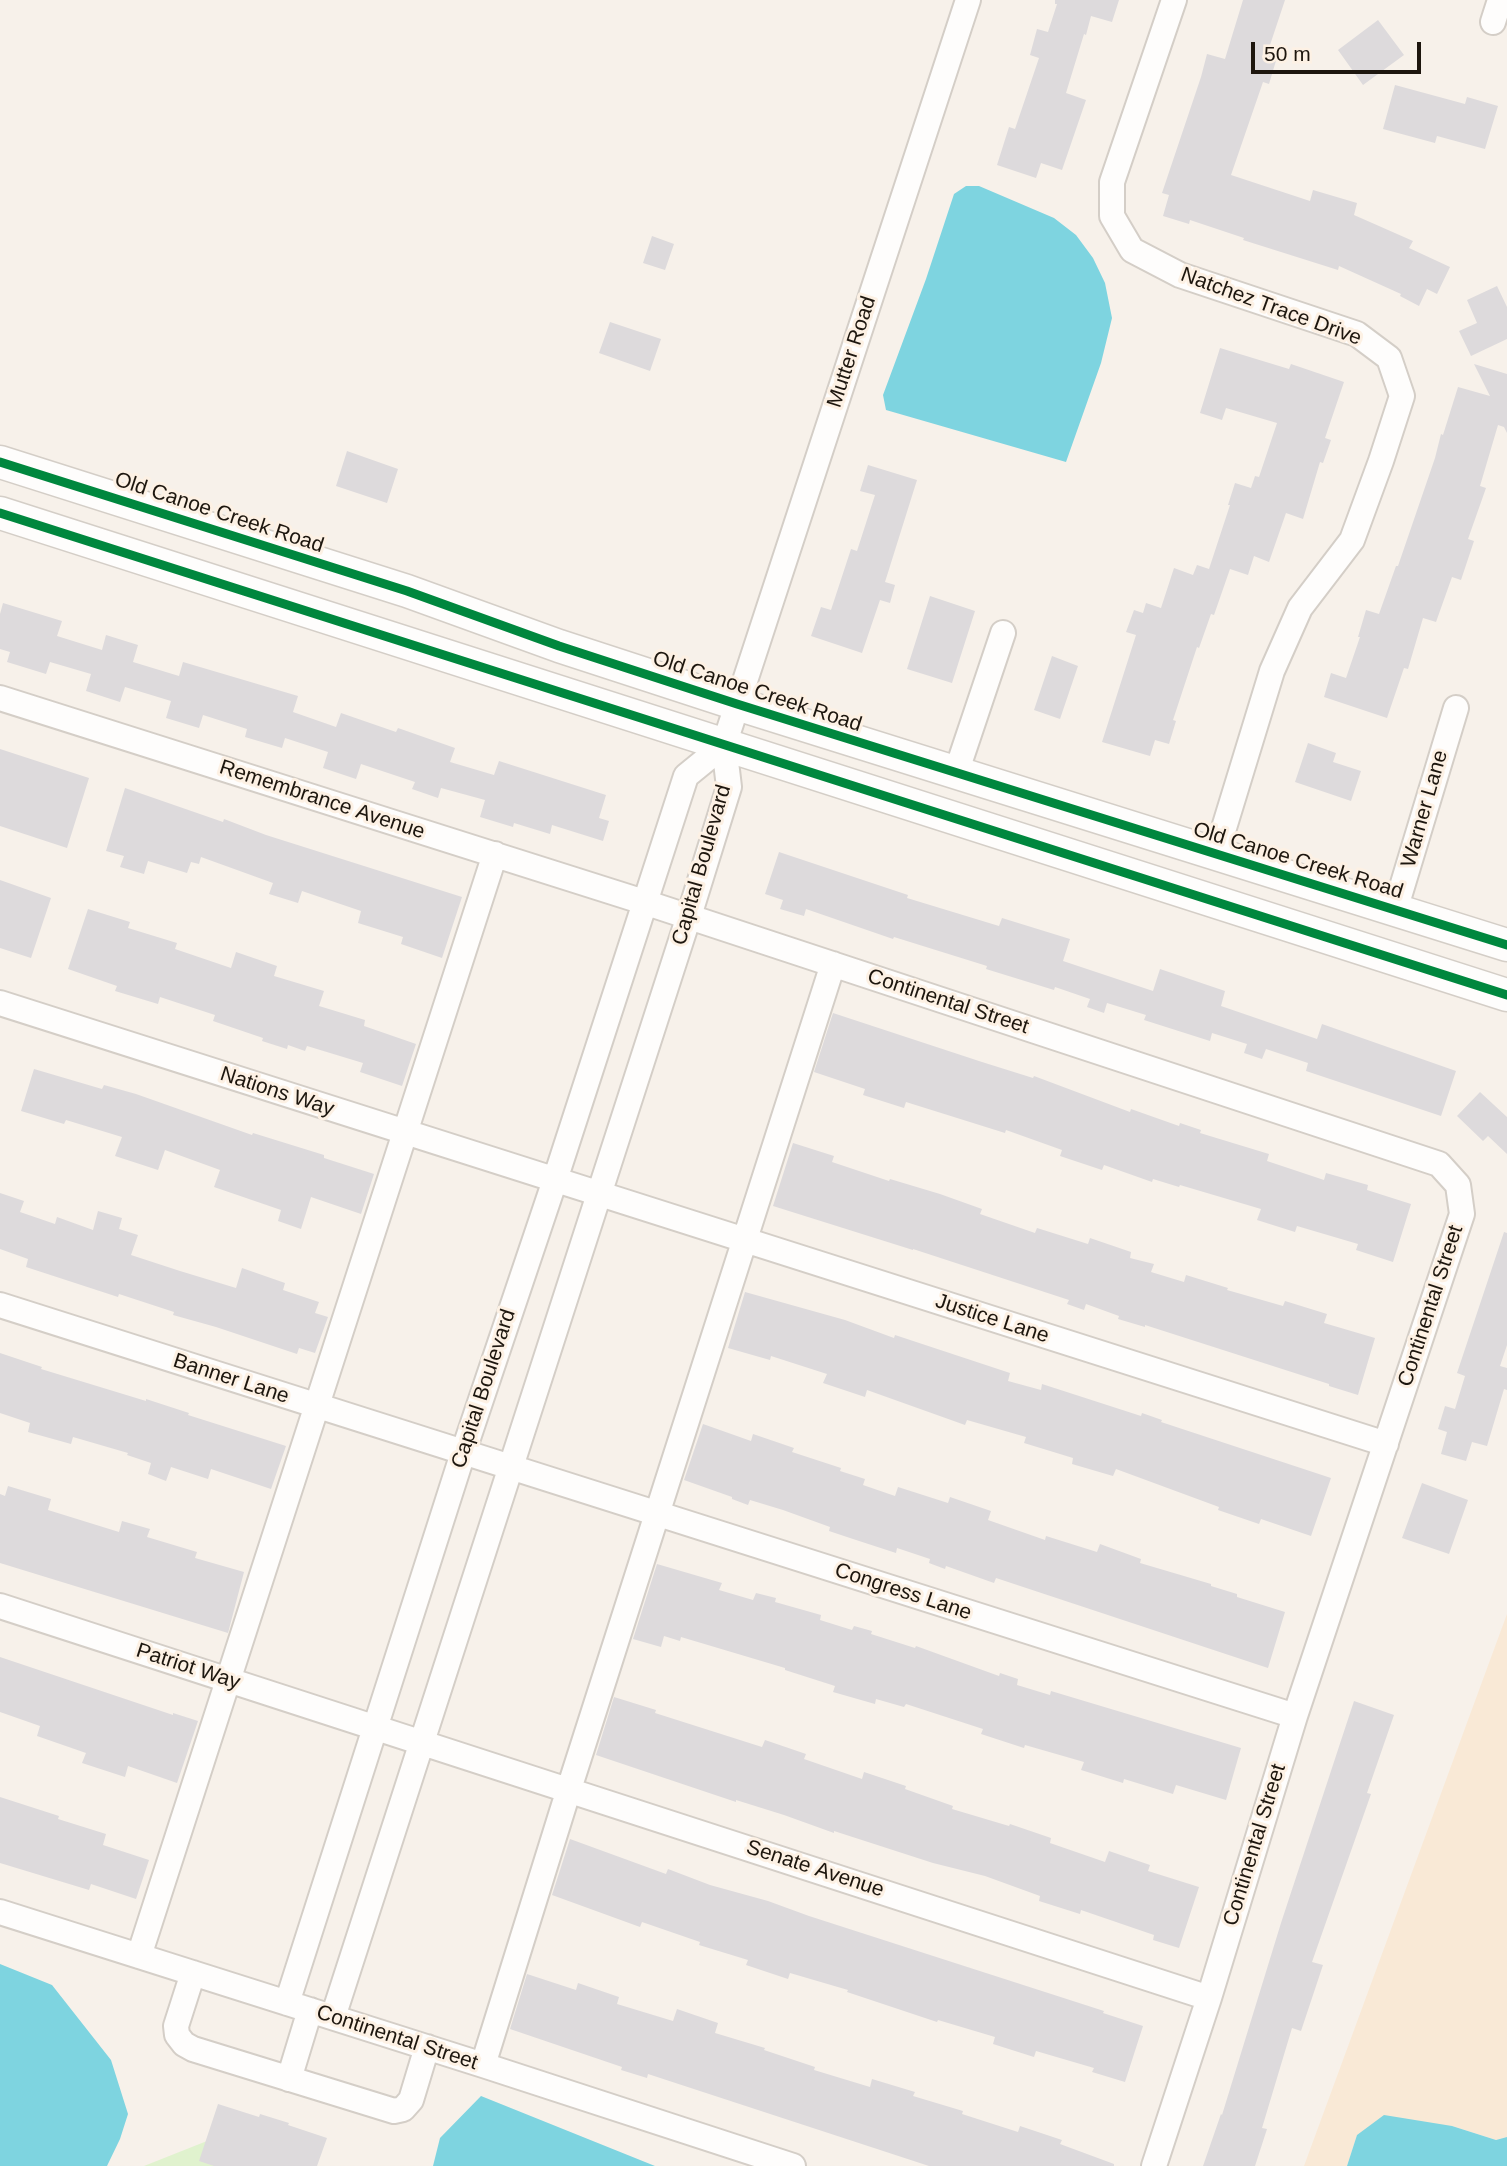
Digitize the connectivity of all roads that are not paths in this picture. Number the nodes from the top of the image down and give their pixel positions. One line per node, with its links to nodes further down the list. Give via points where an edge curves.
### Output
1 (968, 0): 7 (street, Mutter Road)
2 (1174, 0): 12 (street, Natchez Trace Drive, via 1112,181 1112,216 1132,250 1180,275 1357,334 1389,358 1402,396 1352,540 1300,608 1272,671)
3 (0, 462): 7 (main road, Old Canoe Creek Road, via 407,591)
4 (0, 513): 9 (main road)
5 (1003, 633): 10 (street)
6 (0, 698): 11 (street, Remembrance Avenue)
7 (737, 704): 9 (street, Mutter Road); 10 (main road, Old Canoe Creek Road)
8 (1455, 708): 14 (street, Warner Lane)
9 (724, 745): 13 (street, Capital Boulevard, via 686,776); 15 (street, Capital Boulevard, via 729,787); 18 (main road)
10 (956, 773): 12 (main road, Old Canoe Creek Road)
11 (495, 854): 13 (street, Remembrance Avenue); 20 (street)
12 (1216, 854): 14 (main road, Old Canoe Creek Road)
13 (644, 902): 15 (street, Remembrance Avenue); 21 (street, Capital Boulevard)
14 (1395, 910): 16 (main road, Old Canoe Creek Road)
15 (689, 916): 17 (street, Continental Street); 22 (street, Capital Boulevard)
16 (1507, 945)
17 (833, 964): 23 (street); 26 (street, Continental Street, via 1439,1164 1458,1185 1462,1214)
18 (1507, 995)
19 (0, 1003): 20 (street, Nations Way)
20 (406, 1134): 21 (street, Nations Way); 25 (street)
21 (555, 1180): 22 (street, Nations Way); 27 (street, Capital Boulevard)
22 (599, 1194): 23 (street, Justice Lane); 28 (street, Capital Boulevard)
23 (744, 1240): 26 (street, Justice Lane); 29 (street)
24 (0, 1305): 25 (street, Banner Lane)
25 (315, 1406): 27 (street, Banner Lane); 31 (street)
26 (1385, 1444): 32 (street, Continental Street)
27 (463, 1453): 28 (street, Banner Lane); 33 (street, Capital Boulevard)
28 (510, 1468): 29 (street, Congress Lane); 34 (street, Capital Boulevard)
29 (658, 1515): 32 (street, Congress Lane); 35 (street)
30 (0, 1606): 31 (street, Patriot Way)
31 (228, 1680): 33 (street, Patriot Way); 37 (street)
32 (1295, 1716): 39 (street, Continental Street)
33 (375, 1728): 34 (street, Patriot Way); 40 (street, Capital Boulevard)
34 (422, 1741): 35 (street, Senate Avenue); 40 (street, Capital Boulevard)
35 (569, 1789): 39 (street, Senate Avenue); 42 (street)
36 (0, 1912): 37 (street, Continental Street)
37 (139, 1956): 38 (street, Continental Street)
38 (193, 1973): 40 (street, Continental Street); 43 (street, via 176,2026 184,2044)
39 (1209, 1998): 45 (street, Continental Street)
40 (310, 2010): 41 (street, Continental Street); 43 (street)
41 (427, 2047): 42 (street, Continental Street); 43 (street, via 411,2100 403,2109 394,2111)
42 (483, 2065): 44 (street, Continental Street)
43 (289, 2079)
44 (793, 2166)
45 (1154, 2166)

